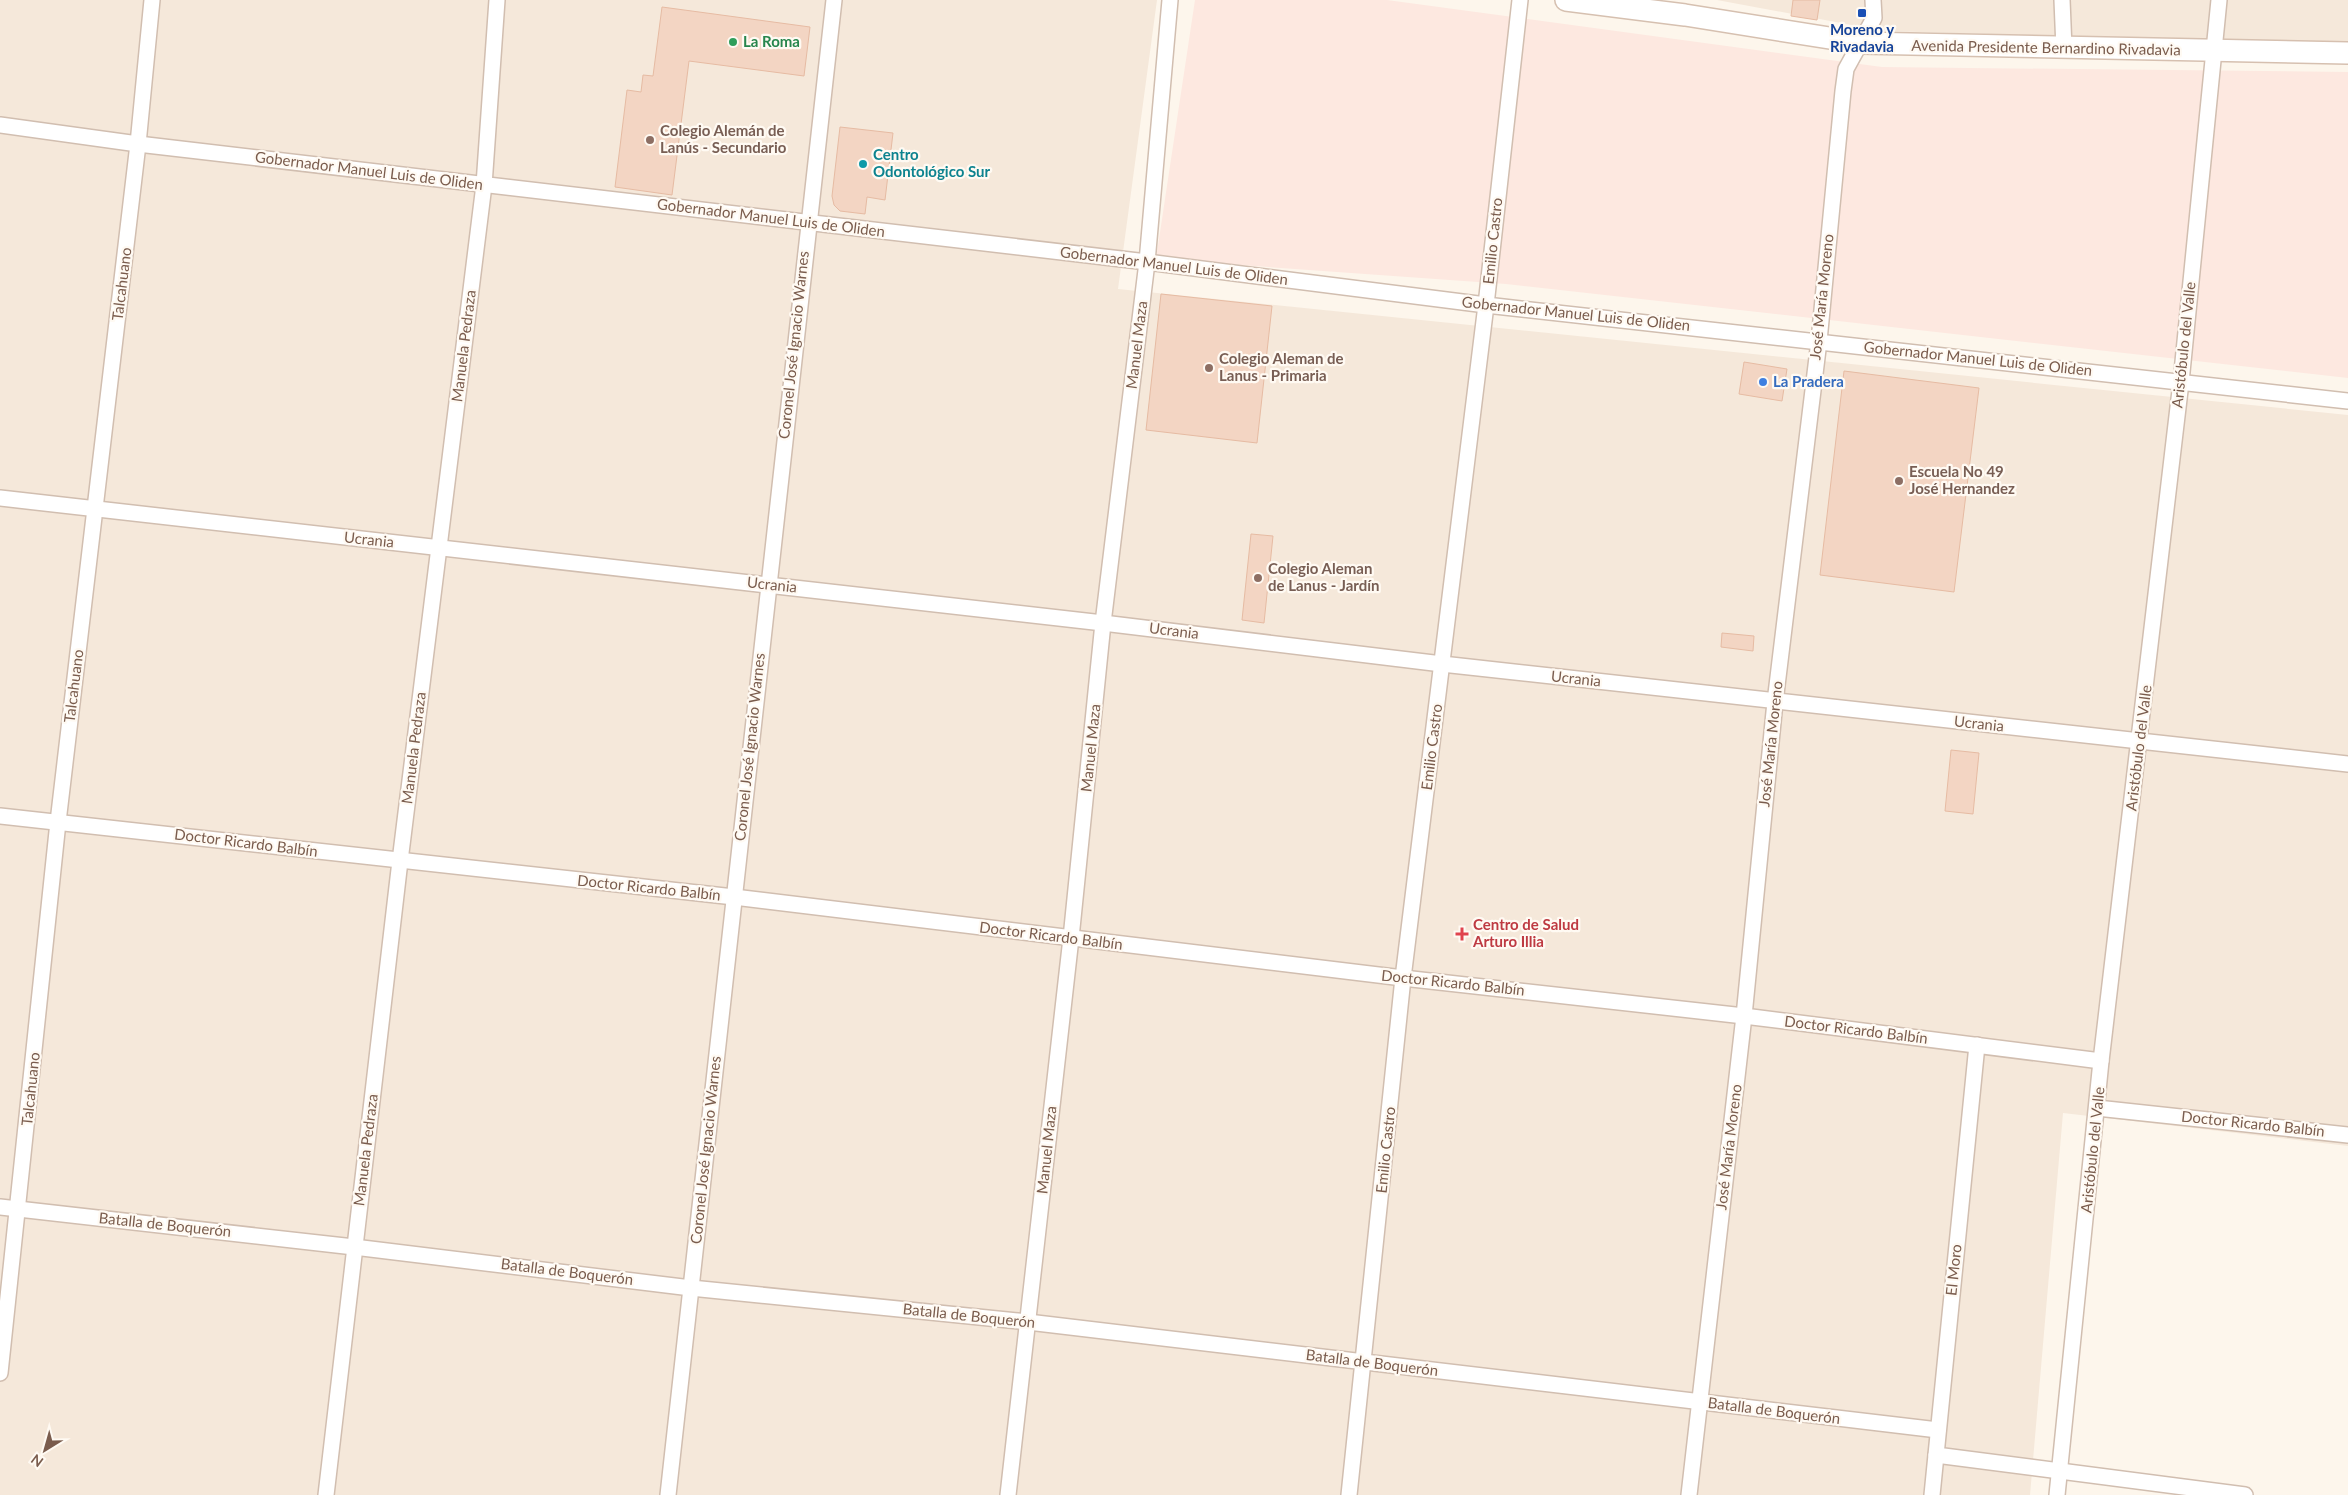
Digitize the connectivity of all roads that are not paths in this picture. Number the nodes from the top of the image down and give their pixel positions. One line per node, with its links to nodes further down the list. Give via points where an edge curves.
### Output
1 (152, 0): 16 (street, Talcahuano)
2 (497, 0): 17 (street, Manuela Pedraza)
3 (834, 0): 18 (street, Coronel José Ignacio Warnes)
4 (1170, 0): 19 (street, Manuel Maza)
5 (1520, 0): 20 (street, Emilio Castro)
6 (1566, 0): 10 (street, Avenida Presidente Bernardino Rivadavia)
7 (1873, 0): 11 (street, José María Moreno, via 1874,18)
8 (2062, 0): 12 (street)
9 (2219, 0): 13 (street, Aristóbulo del Valle)
10 (1685, 8): 11 (street, Avenida Presidente Bernardino Rivadavia)
11 (1861, 43): 12 (street, Avenida Presidente Bernardino Rivadavia); 21 (street, José María Moreno, via 1846,69)
12 (2064, 49): 13 (street, Avenida Presidente Bernardino Rivadavia)
13 (2214, 51): 14 (street, Avenida Presidente Bernardino Rivadavia); 22 (street, Aristóbulo del Valle)
14 (2348, 53)
15 (0, 125): 16 (street, Gobernador Manuel Luis de Oliden)
16 (138, 144): 17 (street, Gobernador Manuel Luis de Oliden); 25 (street, Talcahuano)
17 (484, 185): 18 (street, Gobernador Manuel Luis de Oliden); 26 (street, Manuela Pedraza)
18 (808, 222): 19 (street, Gobernador Manuel Luis de Oliden); 27 (street, Coronel José Ignacio Warnes)
19 (1147, 262): 20 (street, Gobernador Manuel Luis de Oliden); 28 (street, Manuel Maza)
20 (1486, 305): 21 (street, Gobernador Manuel Luis de Oliden); 29 (street, Emilio Castro)
21 (1818, 341): 22 (street, Gobernador Manuel Luis de Oliden); 30 (street, José María Moreno)
22 (2181, 382): 23 (street, Gobernador Manuel Luis de Oliden); 31 (street, Aristóbulo del Valle)
23 (2348, 401)
24 (0, 498): 25 (street, Ucrania)
25 (96, 509): 26 (street, Ucrania); 34 (street, Talcahuano)
26 (438, 547): 27 (street, Ucrania); 35 (street, Manuela Pedraza)
27 (768, 585): 28 (street, Ucrania); 36 (street, Coronel José Ignacio Warnes)
28 (1103, 623): 29 (street, Ucrania); 37 (street, Manuel Maza)
29 (1442, 664): 30 (street, Ucrania); 38 (street, Emilio Castro)
30 (1775, 702): 31 (street, Ucrania); 39 (street, José María Moreno)
31 (2140, 741): 32 (street, Ucrania); 41 (street, Aristóbulo del Valle)
32 (2348, 764)
33 (0, 816): 34 (street, Doctor Ricardo Balbín)
34 (58, 822): 35 (street, Doctor Ricardo Balbín); 45 (street, Talcahuano)
35 (400, 861): 36 (street, Doctor Ricardo Balbín); 46 (street, Manuela Pedraza)
36 (734, 897): 37 (street, Doctor Ricardo Balbín); 47 (street, Coronel José Ignacio Warnes)
37 (1071, 938): 38 (street, Doctor Ricardo Balbín); 48 (street, Manuel Maza)
38 (1404, 978): 39 (street, Doctor Ricardo Balbín); 49 (street, Emilio Castro)
39 (1744, 1016): 40 (street, Doctor Ricardo Balbín); 51 (street, José María Moreno)
40 (1977, 1045): 41 (street, Doctor Ricardo Balbín); 52 (street, El Moro)
41 (2102, 1060): 42 (street, Aristóbulo del Valle)
42 (2098, 1108): 43 (street, Doctor Ricardo Balbín); 54 (street, Aristóbulo del Valle)
43 (2348, 1135)
44 (0, 1207): 45 (street, Batalla de Boquerón)
45 (19, 1209): 46 (street, Batalla de Boquerón); 50 (street, Talcahuano)
46 (354, 1247): 47 (street, Batalla de Boquerón); 55 (street, Manuela Pedraza)
47 (691, 1288): 48 (street, Batalla de Boquerón); 56 (street, Coronel José Ignacio Warnes)
48 (1028, 1322): 49 (street, Batalla de Boquerón); 57 (street, Manuel Maza)
49 (1364, 1362): 51 (street, Batalla de Boquerón); 58 (street, Emilio Castro)
50 (0, 1373)
51 (1700, 1402): 52 (street, Batalla de Boquerón); 59 (street, José María Moreno)
52 (1938, 1430): 53 (street, El Moro)
53 (1936, 1455): 54 (street); 60 (street, El Moro)
54 (2060, 1471): 61 (street, Aristóbulo del Valle); 62 (street)
55 (326, 1495)
56 (668, 1495)
57 (1008, 1495)
58 (1349, 1495)
59 (1689, 1495)
60 (1932, 1495)
61 (2057, 1495)
62 (2246, 1495)

